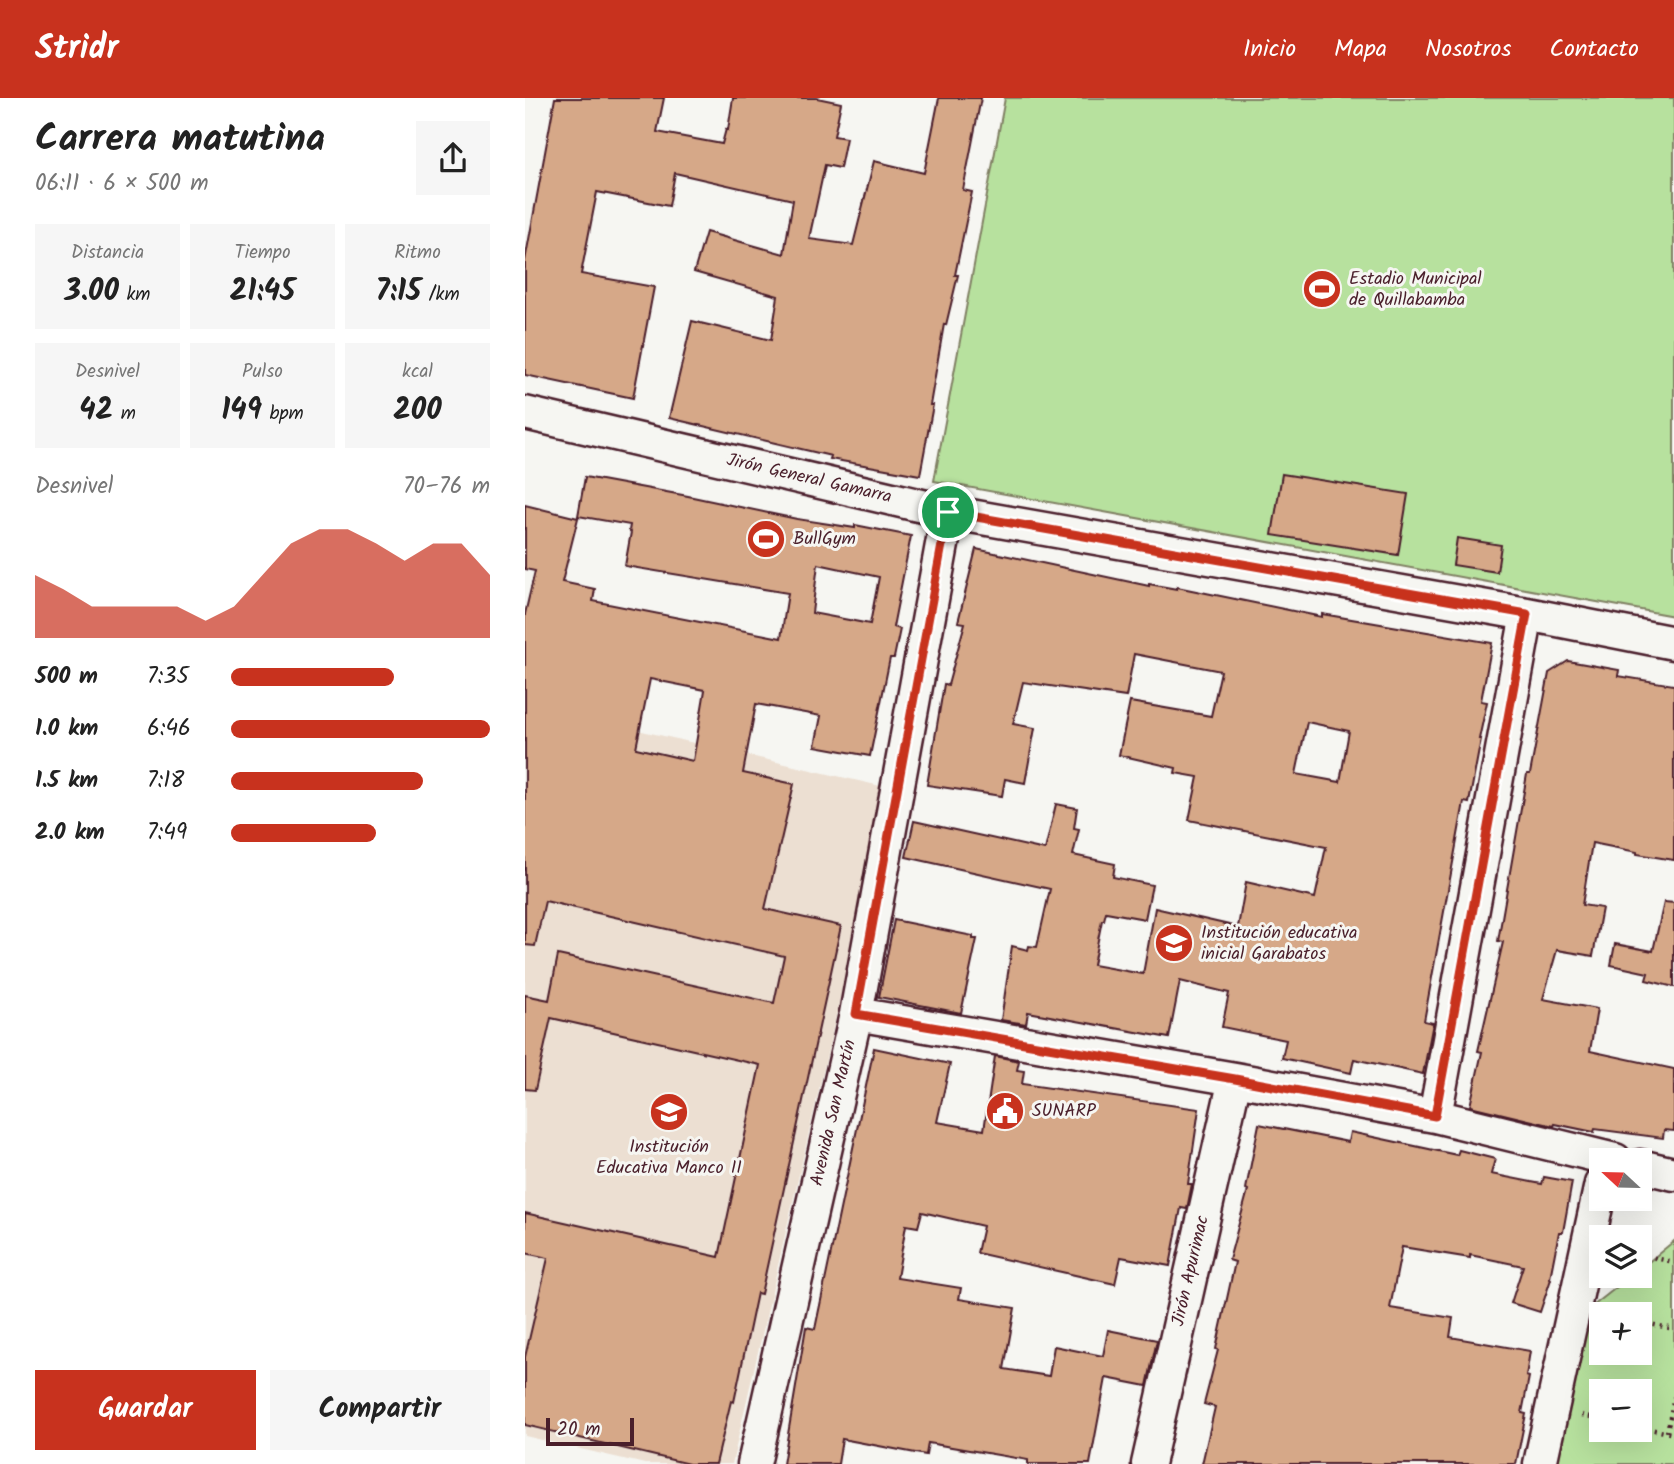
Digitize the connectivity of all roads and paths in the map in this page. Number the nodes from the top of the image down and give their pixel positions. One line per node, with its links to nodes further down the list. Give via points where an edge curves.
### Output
1 (525, 413): 2 (street, Jirón General Gamarra)
2 (948, 512): 3 (street, Jirón General Gamarra); 5 (street, Avenida San Martín)
3 (1527, 614): 4 (street, Jirón General Gamarra); 7 (street)
4 (1674, 643)
5 (856, 1014): 6 (street); 22 (street, Avenida San Martín)
6 (1235, 1079): 7 (street); 23 (street, Jirón Apurimac)
7 (1435, 1116): 8 (street)
8 (1589, 1161)
9 (1652, 1169): 10 (street)
10 (1674, 1174)
11 (1598, 1211): 24 (street)
12 (1652, 1257): 13 (path)
13 (1674, 1262)
14 (1652, 1324): 15 (path)
15 (1674, 1329)
16 (1674, 1397): 20 (path)
17 (1574, 1414): 18 (path)
18 (1589, 1417)
19 (1652, 1429): 20 (path)
20 (1667, 1432): 21 (path)
21 (1674, 1434)
22 (754, 1464)
23 (1148, 1464)
24 (1540, 1464)

